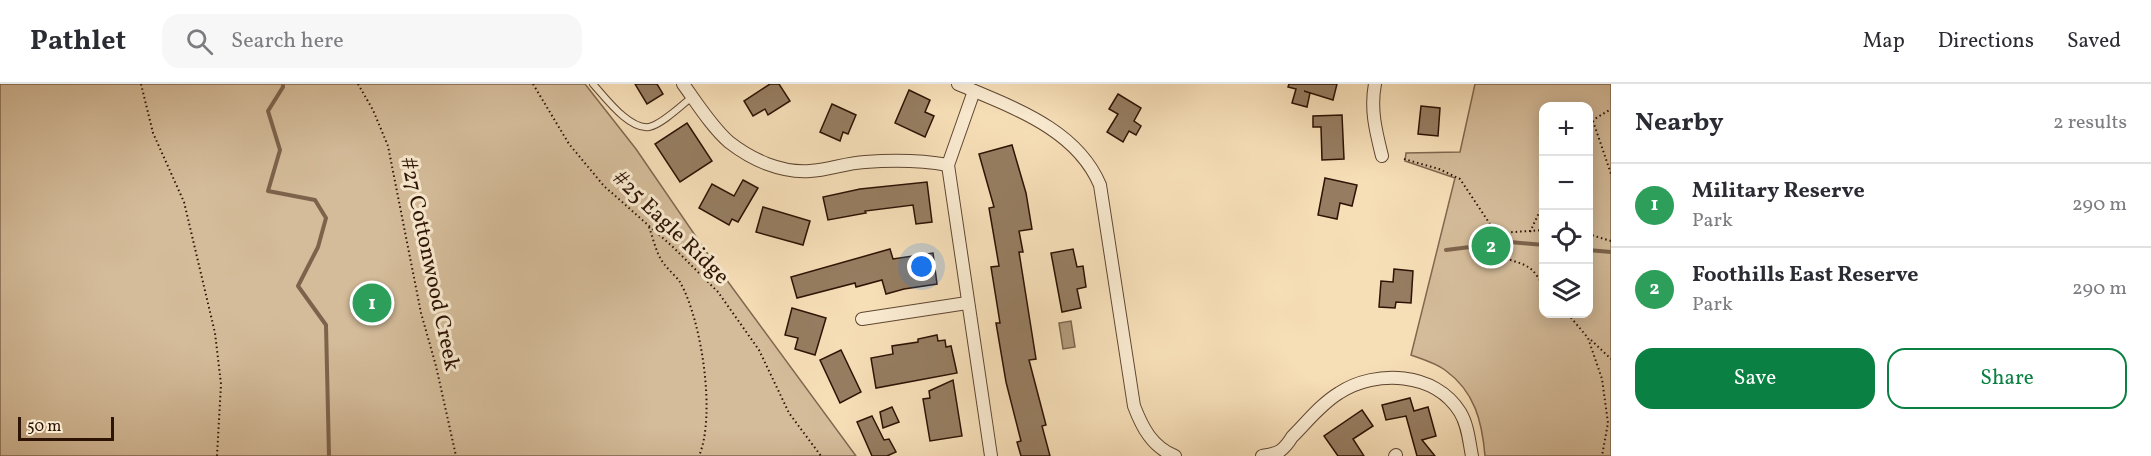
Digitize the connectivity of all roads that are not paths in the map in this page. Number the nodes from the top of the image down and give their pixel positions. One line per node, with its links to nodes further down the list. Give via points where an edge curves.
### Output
1 (593, 84): 6 (lane, via 637,126 649,127 662,120)
2 (683, 84): 6 (street)
3 (958, 84): 5 (street)
4 (1375, 84): 7 (street, via 1374,124)
5 (974, 91): 8 (street); 13 (street, via 1031,117 1065,138 1094,171 1100,185 1134,406 1144,431 1165,452)
6 (692, 96): 8 (street, via 728,141 772,166 811,171 863,162 918,160)
7 (1382, 156)
8 (948, 165): 9 (street)
9 (967, 303): 10 (street); 12 (street)
10 (862, 319)
11 (1284, 452): 14 (street); 15 (street, via 1319,409 1340,392 1359,383 1409,379 1422,381 1450,399 1468,433)
12 (991, 456)
13 (1175, 456)
14 (1262, 456)
15 (1472, 456)

